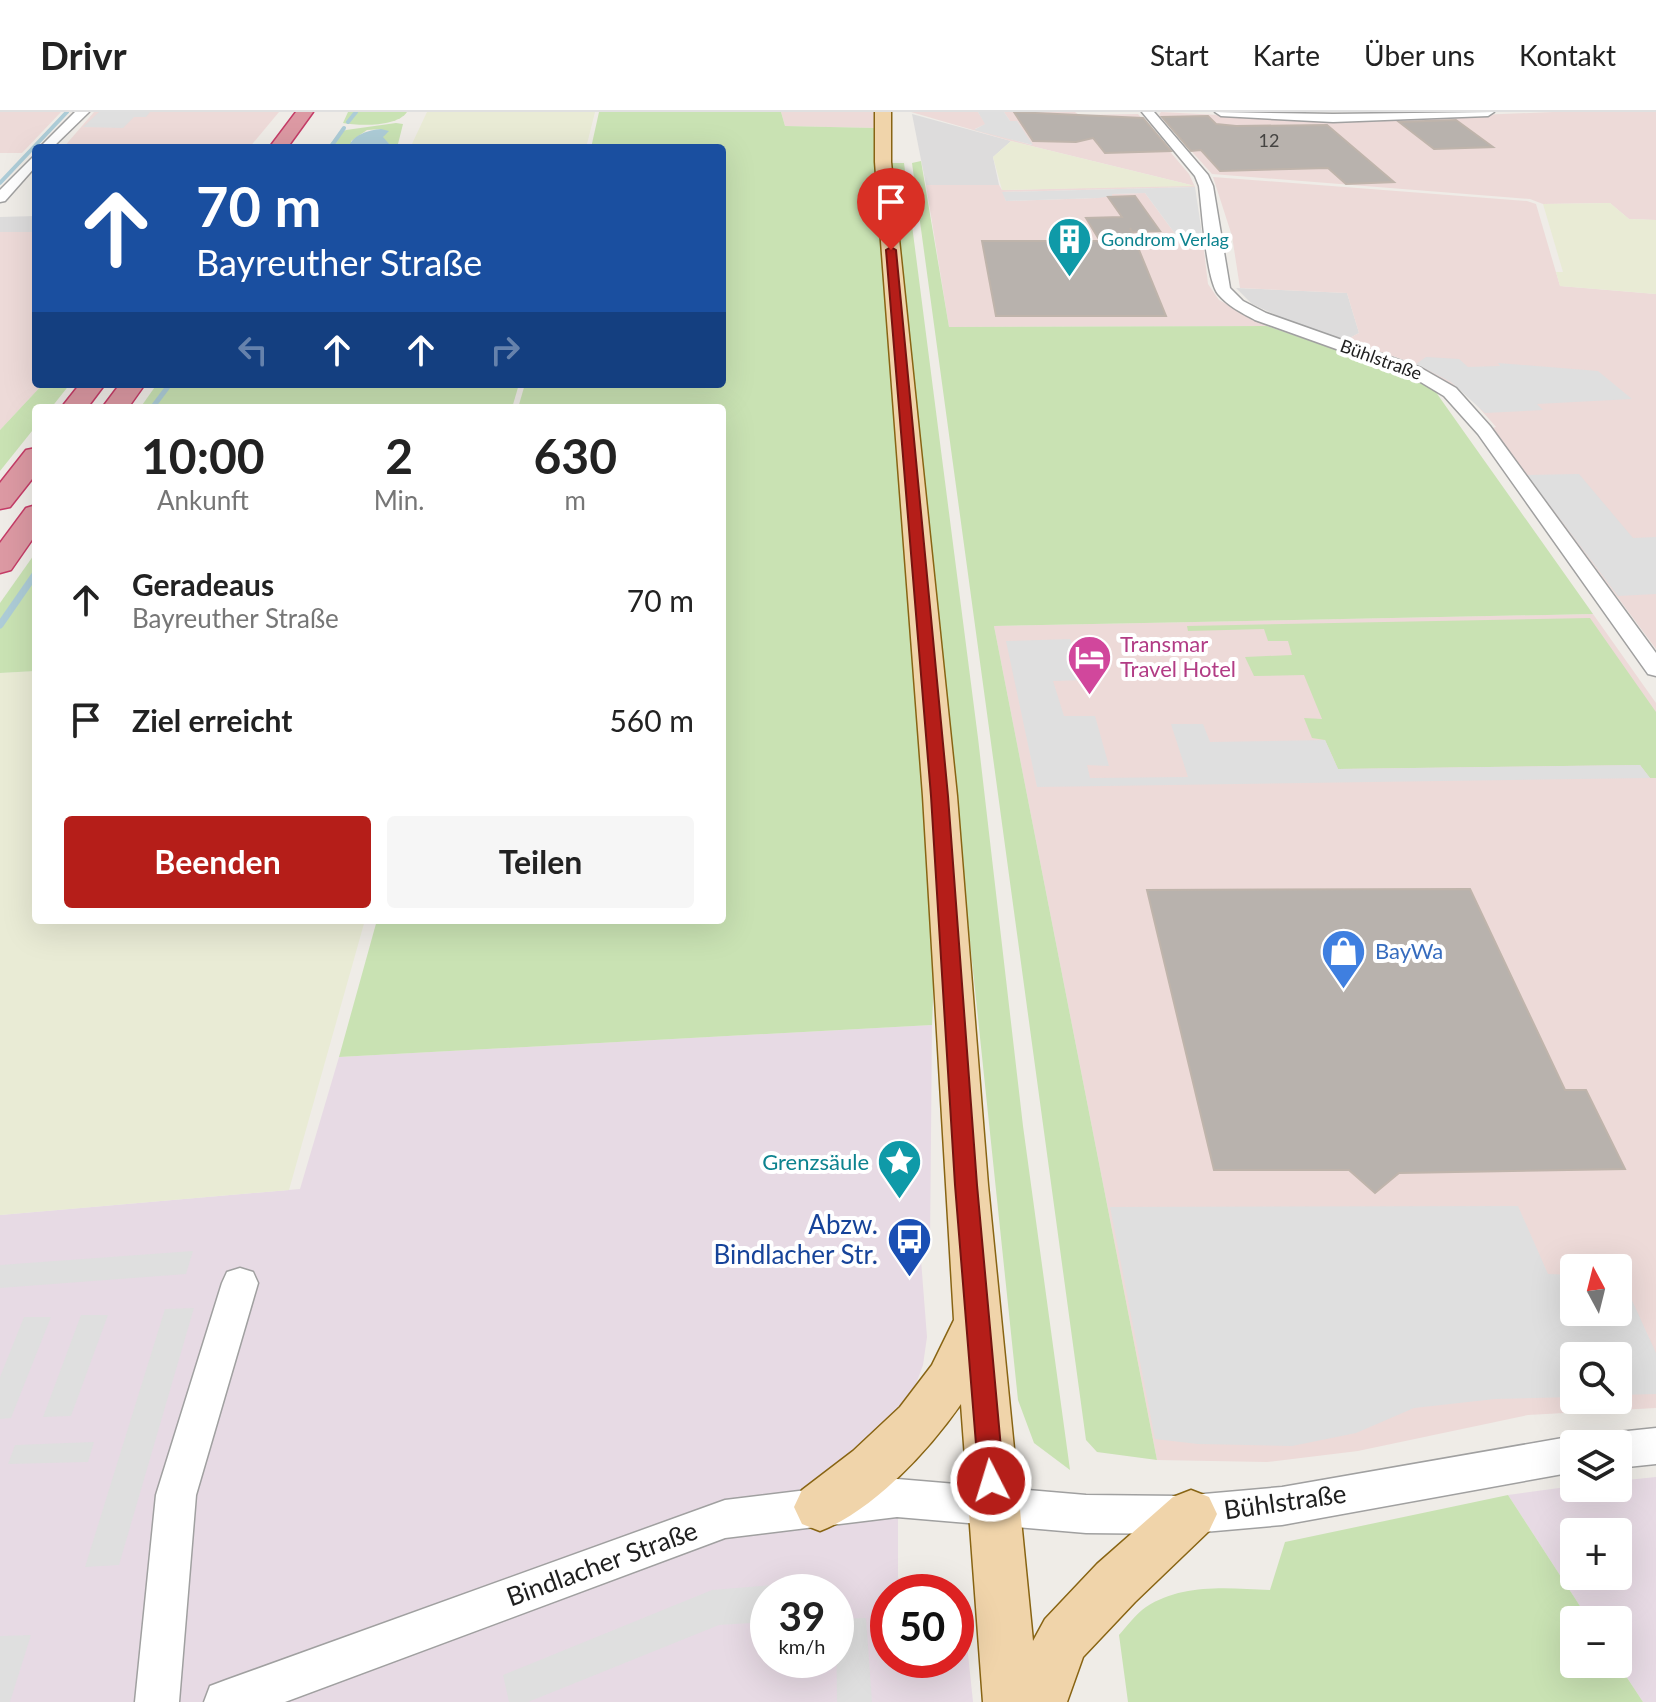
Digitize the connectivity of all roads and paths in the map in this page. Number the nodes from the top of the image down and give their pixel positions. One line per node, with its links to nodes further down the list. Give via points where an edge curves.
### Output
1 (83, 112): 8 (street)
2 (305, 112): 9 (highway)
3 (883, 112): 20 (main road)
4 (1148, 112): 18 (street, Bühlstraße, via 1206,186 1220,284 1231,299 1264,318 1408,367 1452,393)
5 (1221, 112): 7 (street)
6 (1488, 112): 7 (street)
7 (1302, 115)
8 (49, 144)
9 (281, 144)
10 (32, 162): 11 (street)
11 (0, 198)
12 (90, 388): 13 (highway)
13 (77, 404)
14 (32, 461): 15 (highway)
15 (0, 501)
16 (32, 520): 17 (highway)
17 (0, 564)
18 (1656, 669)
19 (240, 1283): 27 (street, via 176,1495)
20 (977, 1321): 24 (main road, via 946,1387 925,1414 884,1458); 25 (main road)
21 (1656, 1446): 22 (street)
22 (1632, 1449)
23 (1560, 1456): 26 (street, Bühlstraße, via 1282,1506)
24 (820, 1507): 25 (street, Bindlacher Straße, via 897,1498); 28 (street, Bindlacher Straße, via 725,1519)
25 (994, 1507): 26 (street, Bühlstraße); 29 (main road)
26 (1191, 1514): 30 (main road, via 1064,1638)
27 (157, 1702)
28 (226, 1702)
29 (1011, 1702)
30 (1039, 1702)

